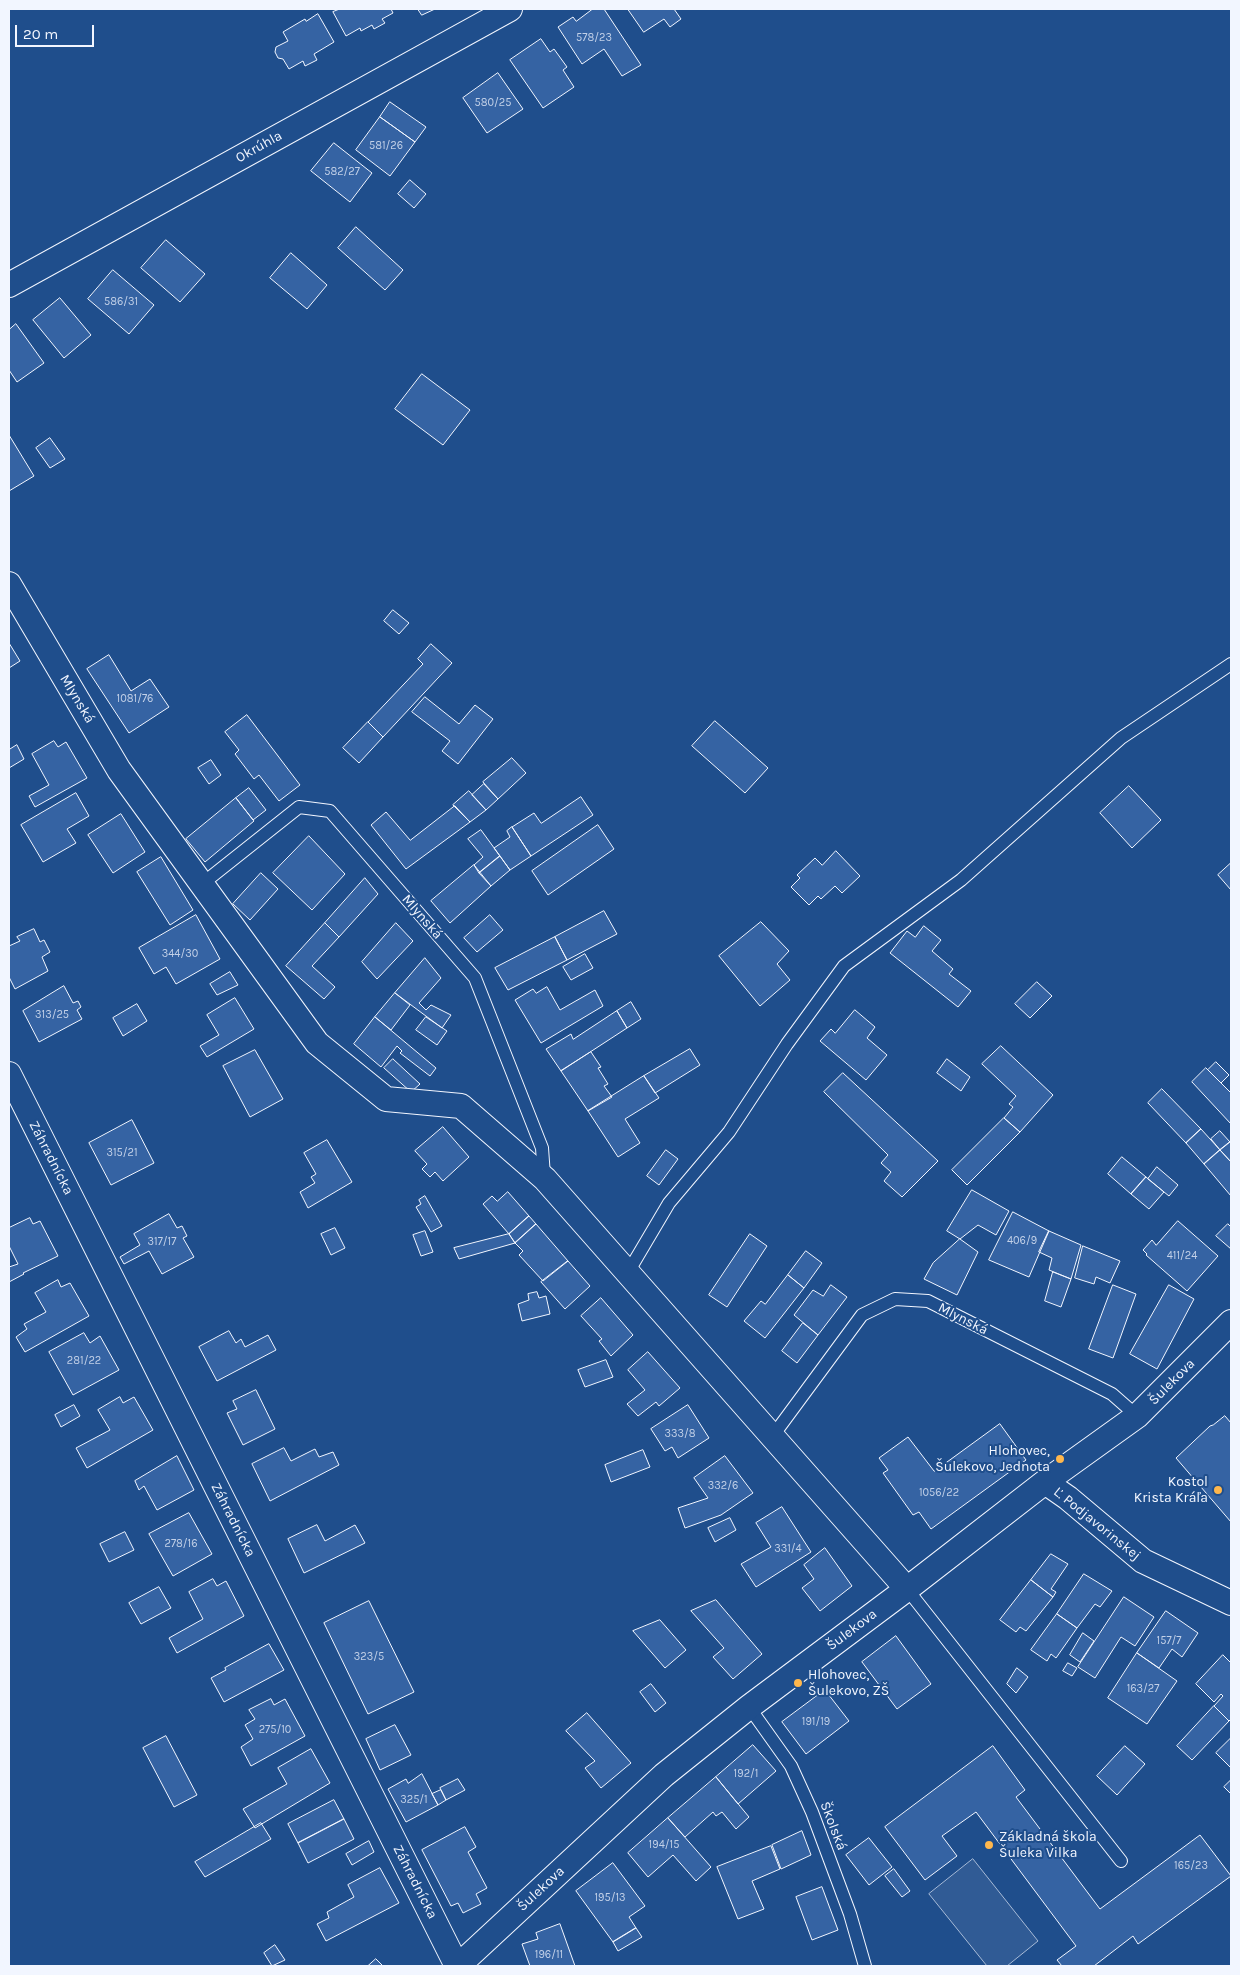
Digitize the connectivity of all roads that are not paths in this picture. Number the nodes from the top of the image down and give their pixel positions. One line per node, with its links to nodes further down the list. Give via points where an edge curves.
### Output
1 (510, 9): 2 (street, Okrúhla)
2 (9, 285)
3 (9, 584): 5 (street, Mlynská, via 119,770)
4 (1231, 664): 8 (lane, via 1121,738 961,880 844,966 729,1132 669,1204)
5 (202, 884): 7 (street, Mlynská, via 317,1043 386,1099 461,1106); 7 (lane, Mlynská, via 299,807 330,810 475,978 542,1148)
6 (9, 1074): 17 (street, Záhradnícka)
7 (545, 1179): 8 (street, Mlynská)
8 (627, 1274): 11 (street, Mlynská)
9 (1231, 1322): 10 (street, Šulekova)
10 (1137, 1416): 11 (lane, Mlynská, via 1112,1394 928,1301 895,1299 862,1315); 12 (street, Šulekova)
11 (772, 1437): 13 (street, Mlynská)
12 (1045, 1482): 13 (street, Šulekova); 14 (street, Ľ. Podjavorinskej, via 1143,1561)
13 (907, 1589): 15 (street, Šulekova); 16 (lane)
14 (1231, 1603)
15 (749, 1707): 17 (street, Šulekova, via 664,1775); 18 (lane, Školská, via 792,1766 850,1914)
16 (1121, 1861)
17 (457, 1966)
18 (865, 1966)

